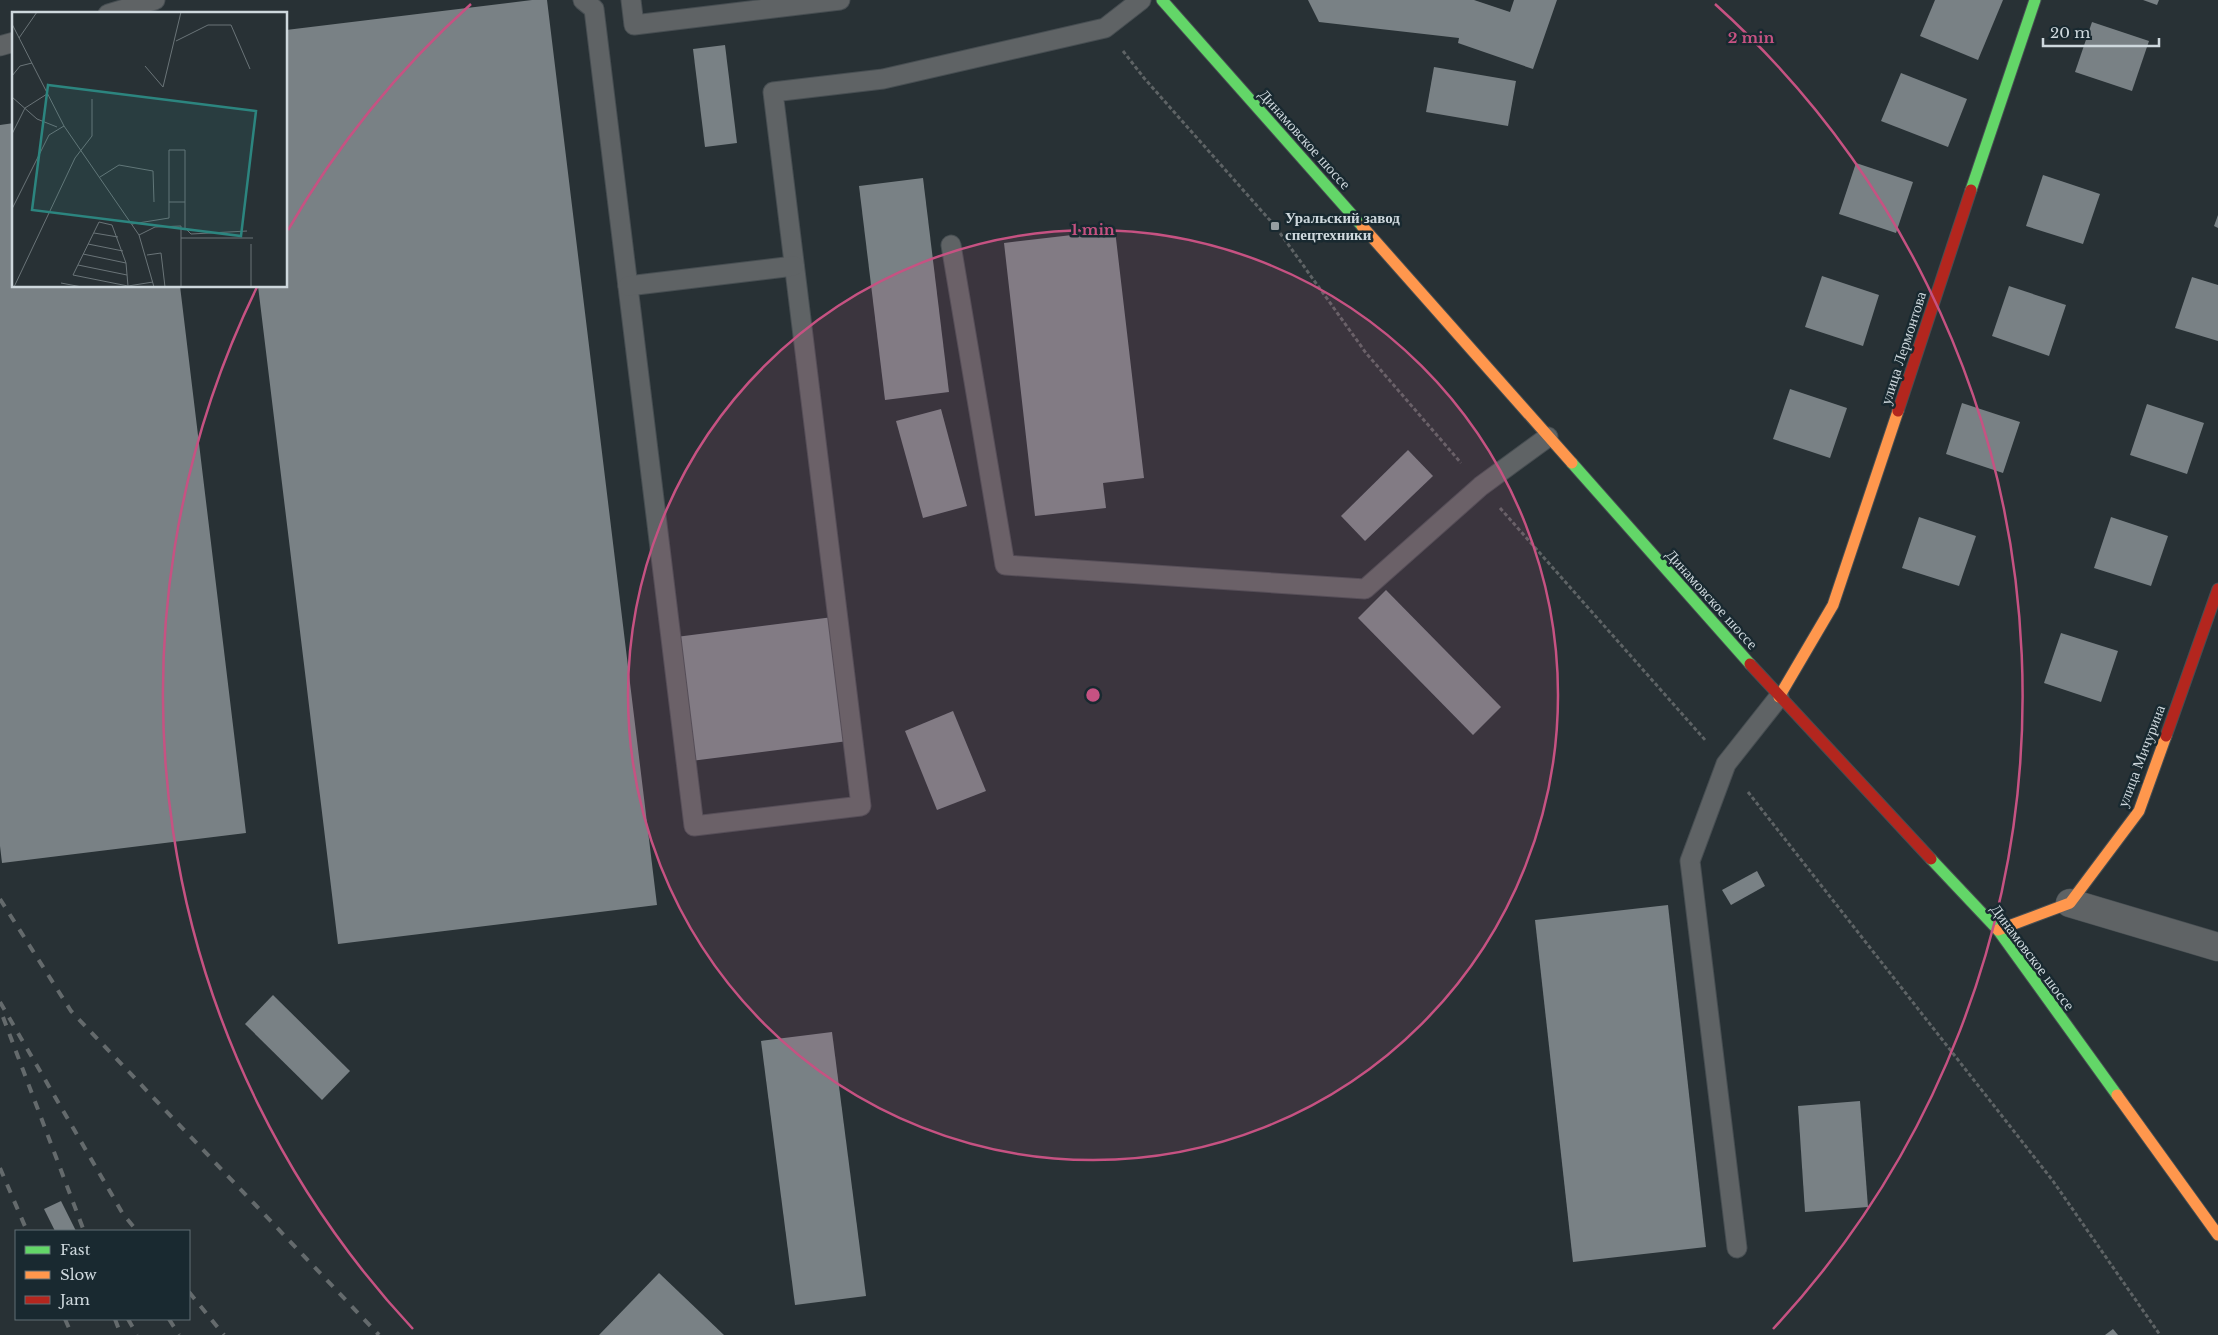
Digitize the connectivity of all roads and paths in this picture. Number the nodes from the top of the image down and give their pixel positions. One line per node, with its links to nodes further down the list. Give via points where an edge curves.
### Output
1 (154, 0): 8 (lane)
2 (582, 0): 12 (lane, via 594,9)
3 (631, 0): 4 (lane, via 634,25)
4 (840, 0)
5 (1141, 0): 9 (lane)
6 (1162, 0): 13 (main road, Динамовское шоссе)
7 (2035, 0): 16 (main road, улица Лермонтова, via 1833,605)
8 (115, 12)
9 (1105, 28): 11 (lane, via 883,79 773,92); 14 (path, via 1144,78 1276,226 1366,353)
10 (951, 244): 14 (lane, via 1005,565 1365,589)
11 (794, 266): 12 (lane); 12 (lane, via 861,806 831,810 694,826)
12 (628, 286)
13 (1548, 437): 14 (lane); 16 (main road, Динамовское шоссе)
14 (1481, 486): 17 (path)
15 (2218, 589): 18 (main road, улица Мичурина, via 2139,811)
16 (1779, 697): 17 (lane); 19 (main road, Динамовское шоссе)
17 (1726, 764): 22 (lane, via 1690,861); 23 (path, via 2053,1181)
18 (2070, 903): 19 (main road); 20 (street)
19 (1998, 930): 21 (main road, Динамовское шоссе)
20 (2218, 946)
21 (2218, 1235)
22 (1737, 1248)
23 (2160, 1335)

